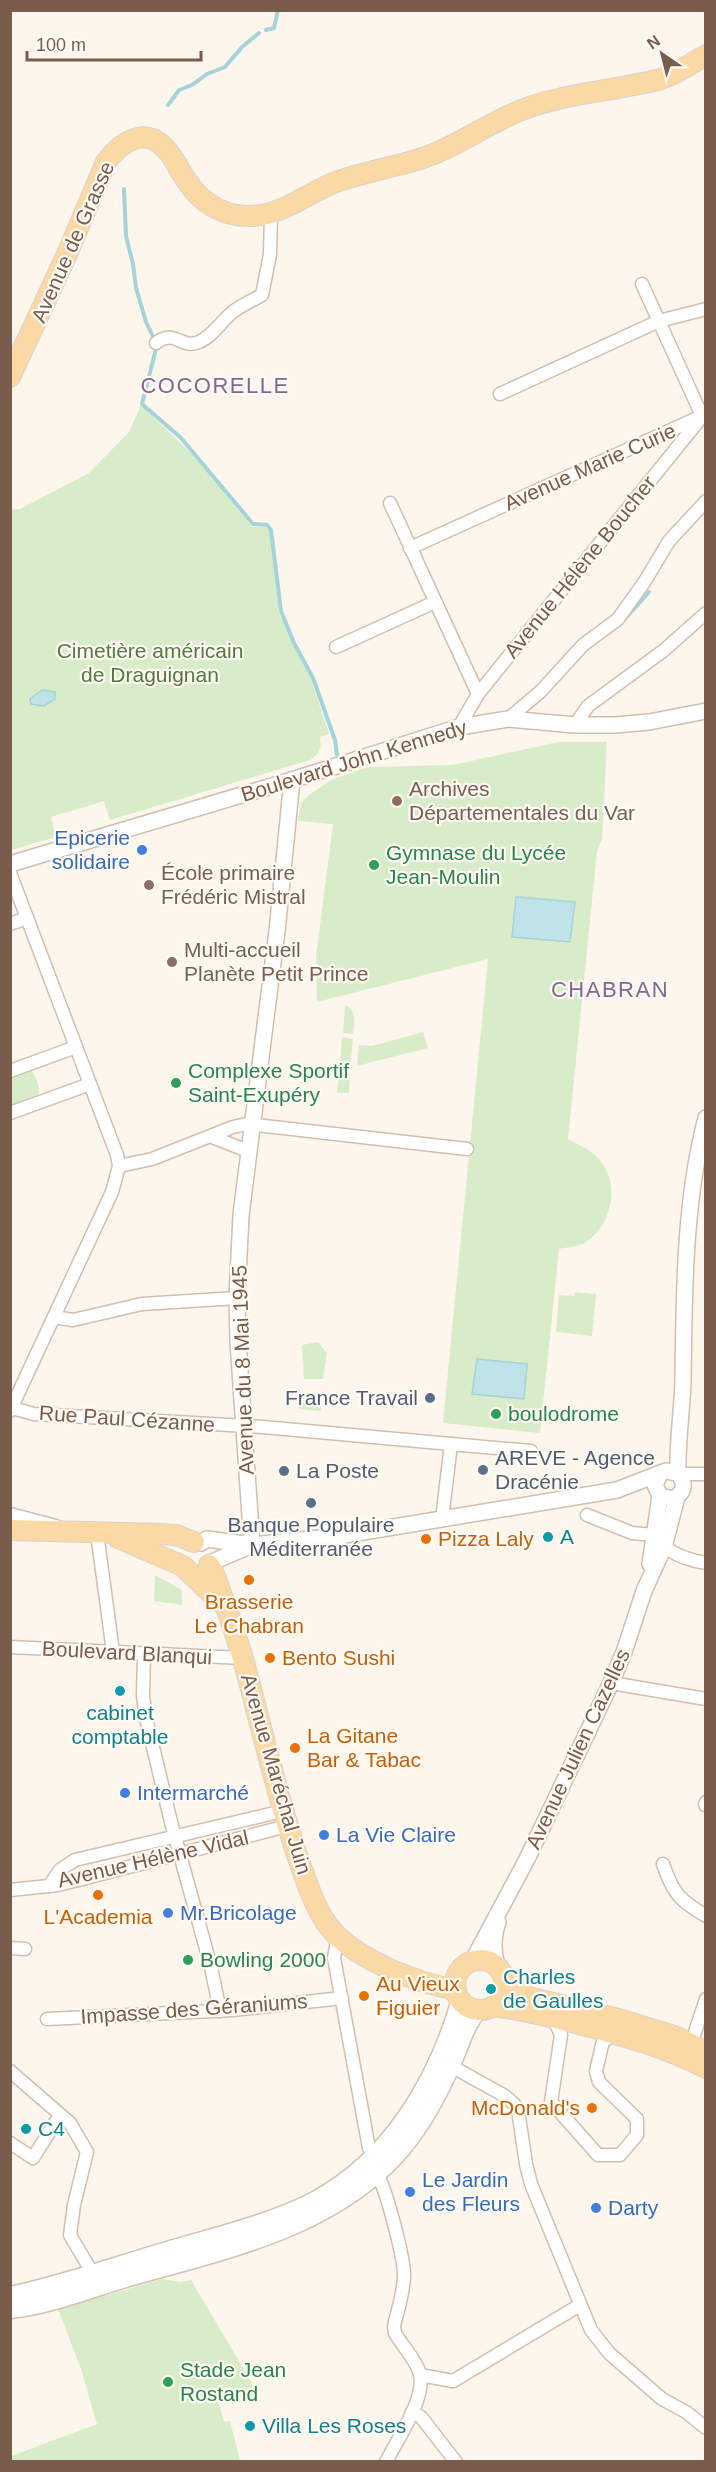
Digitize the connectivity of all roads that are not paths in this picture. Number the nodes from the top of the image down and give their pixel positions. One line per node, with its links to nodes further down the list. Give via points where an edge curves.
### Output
1 (705, 55): 2 (main road, Avenue de Grasse, via 659,80 525,108 445,150 355,175)
2 (272, 213): 6 (street, via 262,295 234,311 201,342 185,343 172,336); 7 (main road, Avenue de Grasse, via 252,217 225,214 197,194 161,144 151,138 126,140 106,162)
3 (642, 284): 5 (street, Avenue Marie Curie)
4 (705, 309): 5 (street)
5 (659, 321): 8 (street); 9 (street, Avenue Marie Curie)
6 (158, 341)
7 (10, 377)
8 (500, 394)
9 (704, 415): 12 (street, Avenue Marie Curie); 16 (street, Avenue Hélène Boucher)
10 (705, 501): 18 (street, via 669,541 618,619 583,645)
11 (390, 503): 12 (street)
12 (410, 548): 13 (street)
13 (435, 602): 15 (street); 16 (street)
14 (705, 613): 19 (street, via 663,651 588,706)
15 (336, 647)
16 (478, 694): 20 (street, Avenue Hélène Boucher)
17 (705, 711): 19 (street, Boulevard John Kennedy, via 649,722)
18 (514, 719): 19 (street, Boulevard John Kennedy); 20 (street, Boulevard John Kennedy)
19 (575, 725)
20 (459, 726): 21 (street, Boulevard John Kennedy)
21 (292, 780): 22 (street, Boulevard John Kennedy); 31 (street, Avenue du 8 Mai 1945)
22 (10, 864)
23 (10, 873): 24 (street)
24 (27, 918): 25 (street); 26 (street)
25 (10, 924)
26 (76, 1047): 27 (street); 28 (street)
27 (10, 1071)
28 (90, 1084): 29 (street); 35 (street)
29 (10, 1113)
30 (705, 1118): 43 (street, via 691,1199 683,1383)
31 (252, 1124): 32 (street, via 233,1127); 33 (street); 34 (street, Avenue du 8 Mai 1945)
32 (212, 1137): 34 (street); 35 (street, via 152,1159)
33 (467, 1149)
34 (248, 1151): 36 (street, Avenue du 8 Mai 1945)
35 (119, 1166): 37 (street, via 116,1183)
36 (237, 1298): 37 (street, via 142,1304 73,1320); 39 (street, Avenue du 8 Mai 1945)
37 (54, 1317): 38 (street)
38 (11, 1410): 39 (street, Rue Paul Cézanne)
39 (244, 1426): 40 (street, Rue Paul Cézanne); 52 (street, Avenue du 8 Mai 1945)
40 (451, 1444): 41 (street, Rue Paul Cézanne); 47 (street)
41 (531, 1451)
42 (705, 1476): 43 (street); 44 (street)
43 (666, 1480): 44 (street, via 684,1485); 44 (street, via 668,1499); 47 (street); 50 (street, Avenue Julien Cazelles)
44 (680, 1493): 50 (street, Avenue Julien Cazelles)
45 (10, 1514): 49 (street)
46 (587, 1515): 50 (street)
47 (442, 1519): 52 (street)
48 (10, 1530): 49 (main road)
49 (94, 1533): 51 (main road, via 168,1534); 55 (main road); 58 (street)
50 (659, 1541): 53 (street, via 691,1561); 61 (street, Avenue Julien Cazelles)
51 (198, 1543): 52 (street, via 207,1539); 54 (main road, via 208,1549); 55 (main road, via 189,1543 181,1551)
52 (252, 1545): 54 (street)
53 (705, 1563)
54 (209, 1564): 55 (main road, via 200,1572); 56 (main road, Avenue Maréchal Juin)
55 (186, 1569): 56 (main road, Avenue Maréchal Juin)
56 (226, 1608): 60 (main road, Avenue Maréchal Juin)
57 (10, 1647): 58 (street, Boulevard Blanqui)
58 (113, 1653): 59 (street, Boulevard Blanqui)
59 (144, 1654): 60 (street, Boulevard Blanqui); 64 (street, via 146,1718)
60 (243, 1658): 63 (main road, Avenue Maréchal Juin)
61 (611, 1683): 62 (street); 69 (street, Avenue Julien Cazelles)
62 (705, 1699)
63 (285, 1819): 64 (street, Avenue Hélène Vidal); 65 (street, Avenue Hélène Vidal); 71 (main road, Avenue Maréchal Juin, via 322,1918)
64 (174, 1836): 65 (street); 67 (street, Avenue Hélène Vidal, via 75,1860 60,1870)
65 (181, 1854): 67 (street, Avenue Hélène Vidal); 80 (street)
66 (663, 1864): 70 (street, via 674,1891)
67 (48, 1886): 68 (street)
68 (10, 1890)
69 (504, 1905): 74 (street, Avenue Julien Cazelles); 76 (street, Avenue Julien Cazelles, via 495,1935 495,1962)
70 (705, 1916)
71 (338, 1936): 75 (main road, Avenue Maréchal Juin, via 377,1964); 77 (street, via 334,1958)
72 (10, 1948): 73 (street)
73 (25, 1949)
74 (466, 1966): 75 (main road, Avenue Maréchal Juin, via 428,1977); 76 (main road, via 484,1960); 79 (main road, via 456,1980)
75 (398, 1972): 79 (main road, Avenue Maréchal Juin)
76 (501, 1972): 79 (main road, via 504,1993); 84 (main road, via 528,1997 622,2020 677,2037)
77 (342, 1998): 80 (street, Impasse des Géraniums); 90 (street, via 369,2148)
78 (705, 1998): 84 (street)
79 (472, 2002): 81 (main road, Avenue Maréchal Juin); 85 (main road, via 468,2026); 90 (main road, via 454,2024 429,2081)
80 (220, 2011): 82 (street, Impasse des Géraniums)
81 (553, 2017): 83 (main road, Avenue Maréchal Juin); 83 (street, via 561,2035 551,2102 598,2155 620,2156 637,2135 637,2119 599,2082 596,2071 603,2041)
82 (47, 2019)
83 (617, 2034): 86 (main road, Avenue Maréchal Juin)
84 (698, 2048)
85 (451, 2066): 90 (main road, via 416,2130); 93 (street, via 505,2096 518,2110 531,2184)
86 (705, 2068)
87 (10, 2071): 88 (street)
88 (60, 2115): 89 (street, via 33,2158); 91 (street, via 70,2123 87,2151 70,2235)
89 (10, 2144)
90 (376, 2166): 91 (main road, via 296,2209); 94 (main road, via 348,2197 304,2222 171,2265); 95 (street, via 404,2275 394,2333)
91 (93, 2274): 92 (main road)
92 (10, 2295)
93 (580, 2305): 95 (street, via 453,2381); 97 (street, via 591,2330 609,2353 662,2399)
94 (10, 2309)
95 (420, 2375): 96 (street)
96 (412, 2412): 98 (street); 99 (street, via 421,2417)
97 (705, 2428)
98 (386, 2462)
99 (456, 2462)

